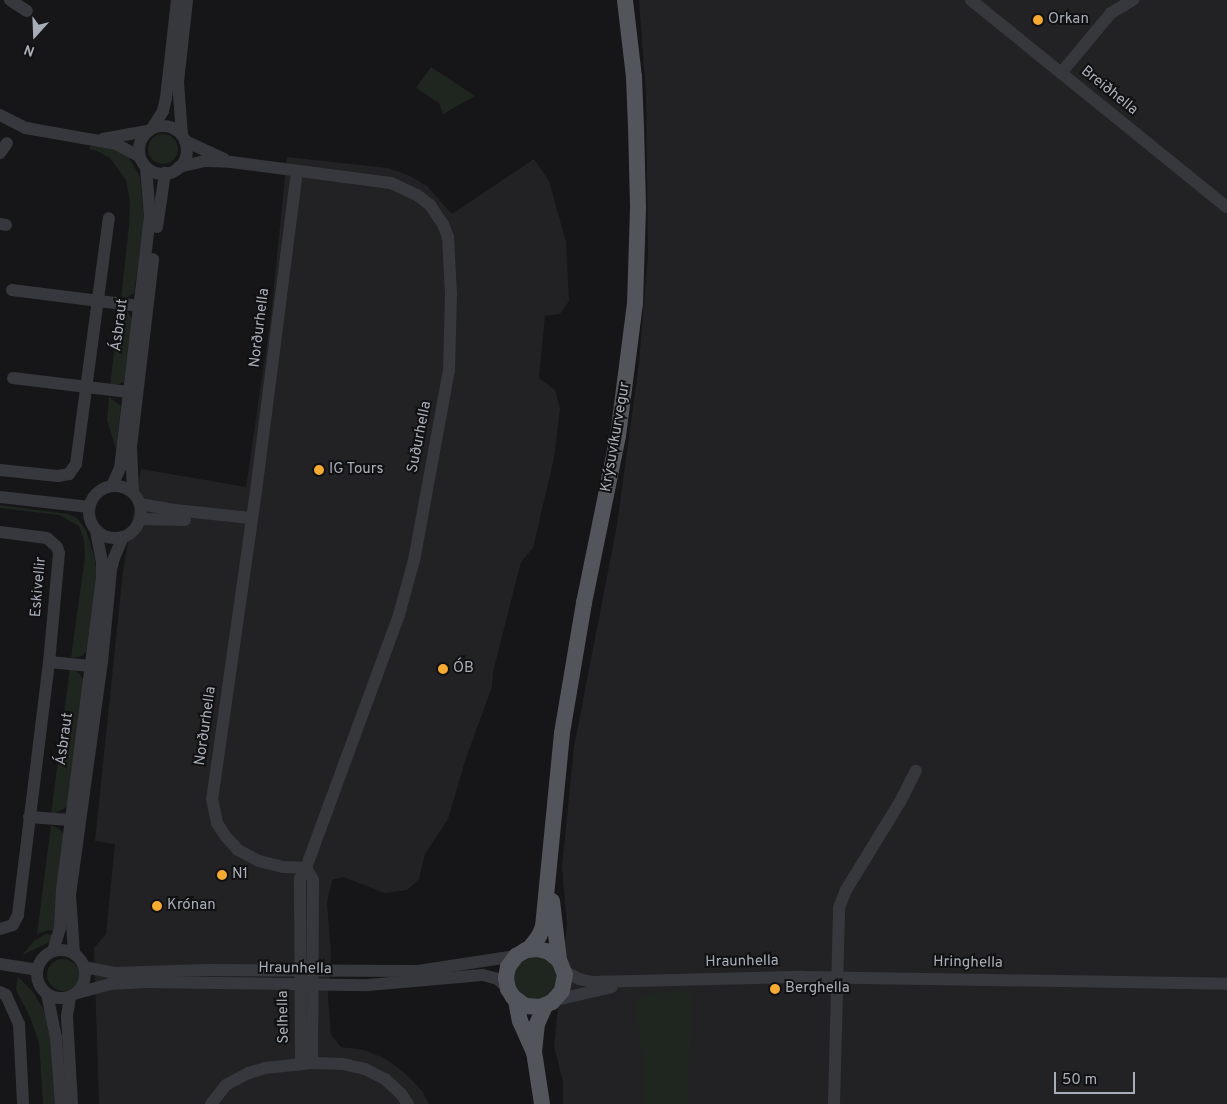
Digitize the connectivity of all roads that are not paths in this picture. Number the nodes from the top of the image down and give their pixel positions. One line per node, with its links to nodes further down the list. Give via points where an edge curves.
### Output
1 (2, 0): 8 (street)
2 (10, 0): 9 (street)
3 (177, 0): 12 (street, via 166,98)
4 (187, 0): 13 (street, via 178,82)
5 (626, 0): 45 (main road, Krýsuvíkurvegur, via 636,127 635,304 618,436 562,733)
6 (970, 0): 10 (street, Breiðhella)
7 (1132, 0): 10 (street, via 1111,13)
8 (0, 3)
9 (28, 11)
10 (1061, 73): 20 (street, Breiðhella)
11 (0, 115): 14 (street, via 26,128)
12 (150, 129): 13 (street, via 166,126 177,130); 14 (street); 15 (street, via 140,142)
13 (183, 138): 16 (street, Suðurhella); 17 (street, via 186,152)
14 (100, 140): 15 (street, via 128,149)
15 (143, 162): 19 (street, via 158,173); 24 (street, Ásbraut, via 150,217)
16 (230, 162): 17 (street, Suðurhella, via 206,161); 18 (street, Suðurhella)
17 (179, 167): 19 (street)
18 (297, 171): 35 (street, Norðurhella); 44 (street, Suðurhella, via 378,180 403,188 430,204 448,237 451,294 444,398 407,588)
19 (165, 173): 30 (street, Ásbraut, via 130,447)
20 (1227, 207)
21 (109, 218): 23 (street)
22 (12, 290): 23 (street)
23 (98, 301): 24 (street); 26 (street)
24 (139, 306): 27 (street, Ásbraut)
25 (14, 378): 26 (street)
26 (87, 387): 27 (street); 28 (street, via 76,464 69,474 58,476)
27 (128, 392): 29 (street, Ásbraut, via 120,468)
28 (0, 470)
29 (112, 486): 30 (street); 33 (street, via 97,493)
30 (133, 492): 32 (street)
31 (0, 497): 33 (street)
32 (140, 504): 34 (street); 35 (street)
33 (89, 508): 36 (street)
34 (141, 519): 35 (street); 38 (street, via 131,533)
35 (250, 523): 44 (street, Norðurhella, via 212,799 217,823 238,850 259,861)
36 (96, 531): 38 (street, via 109,538); 40 (street, Ásbraut, via 102,579)
37 (0, 532): 39 (street, Eskivellir, via 47,538 57,547)
38 (123, 537): 49 (street, Ásbraut, via 111,570 102,662 70,895)
39 (49, 662): 40 (street); 42 (street, Eskivellir)
40 (91, 666): 43 (street, Ásbraut)
41 (916, 771): 56 (street, via 846,890 839,908)
42 (29, 817): 43 (street); 46 (street, Eskivellir, via 18,915 13,925)
43 (70, 820): 47 (street, Ásbraut, via 60,928)
44 (306, 868): 54 (street, Suðurhella, via 300,879); 55 (street, via 313,880)
45 (548, 871): 48 (main road, Krýsuvíkurvegur, via 542,927 539,936); 51 (main road, Krýsuvíkurvegur)
46 (0, 929)
47 (53, 951): 49 (street); 53 (street, via 40,962)
48 (523, 952): 51 (main road, via 546,950); 55 (street, Hraunhella, via 418,971); 64 (main road, via 506,971)
49 (74, 953): 52 (street)
50 (0, 964): 53 (street)
51 (561, 965): 57 (street, Hraunhella, via 585,981); 65 (main road, via 564,986)
52 (84, 967): 54 (street, Hraunhella, via 114,973); 63 (street, via 84,984)
53 (37, 970): 62 (street, via 39,983)
54 (300, 970): 55 (street, Hraunhella); 59 (street, Selhella)
55 (314, 970): 60 (street, Selhella)
56 (836, 977): 57 (street, Hraunhella); 58 (street, Hringhella); 74 (street)
57 (648, 980): 65 (street, Hraunhella)
58 (1227, 984)
59 (300, 986): 60 (street, Hraunhella); 63 (street, Hraunhella, via 143,982 110,984); 67 (street, Selhella)
60 (313, 986): 64 (street, Hraunhella, via 368,985 483,975 498,979); 67 (street, Selhella)
61 (0, 992): 68 (street, via 6,995 19,1024)
62 (48, 994): 63 (street, via 58,998); 69 (street, via 56,1038)
63 (73, 995): 70 (street, via 67,1017)
64 (512, 995): 65 (main road, via 530,1007); 66 (main road)
65 (550, 1003): 66 (main road, via 537,1024)
66 (534, 1052): 73 (main road)
67 (307, 1064): 71 (street, Selhella, via 264,1068 249,1073 226,1085); 72 (street, Selhella, via 343,1064 365,1069 385,1079)
68 (23, 1104)
69 (61, 1104)
70 (72, 1104)
71 (210, 1104)
72 (408, 1104)
73 (542, 1104)
74 (834, 1104)

